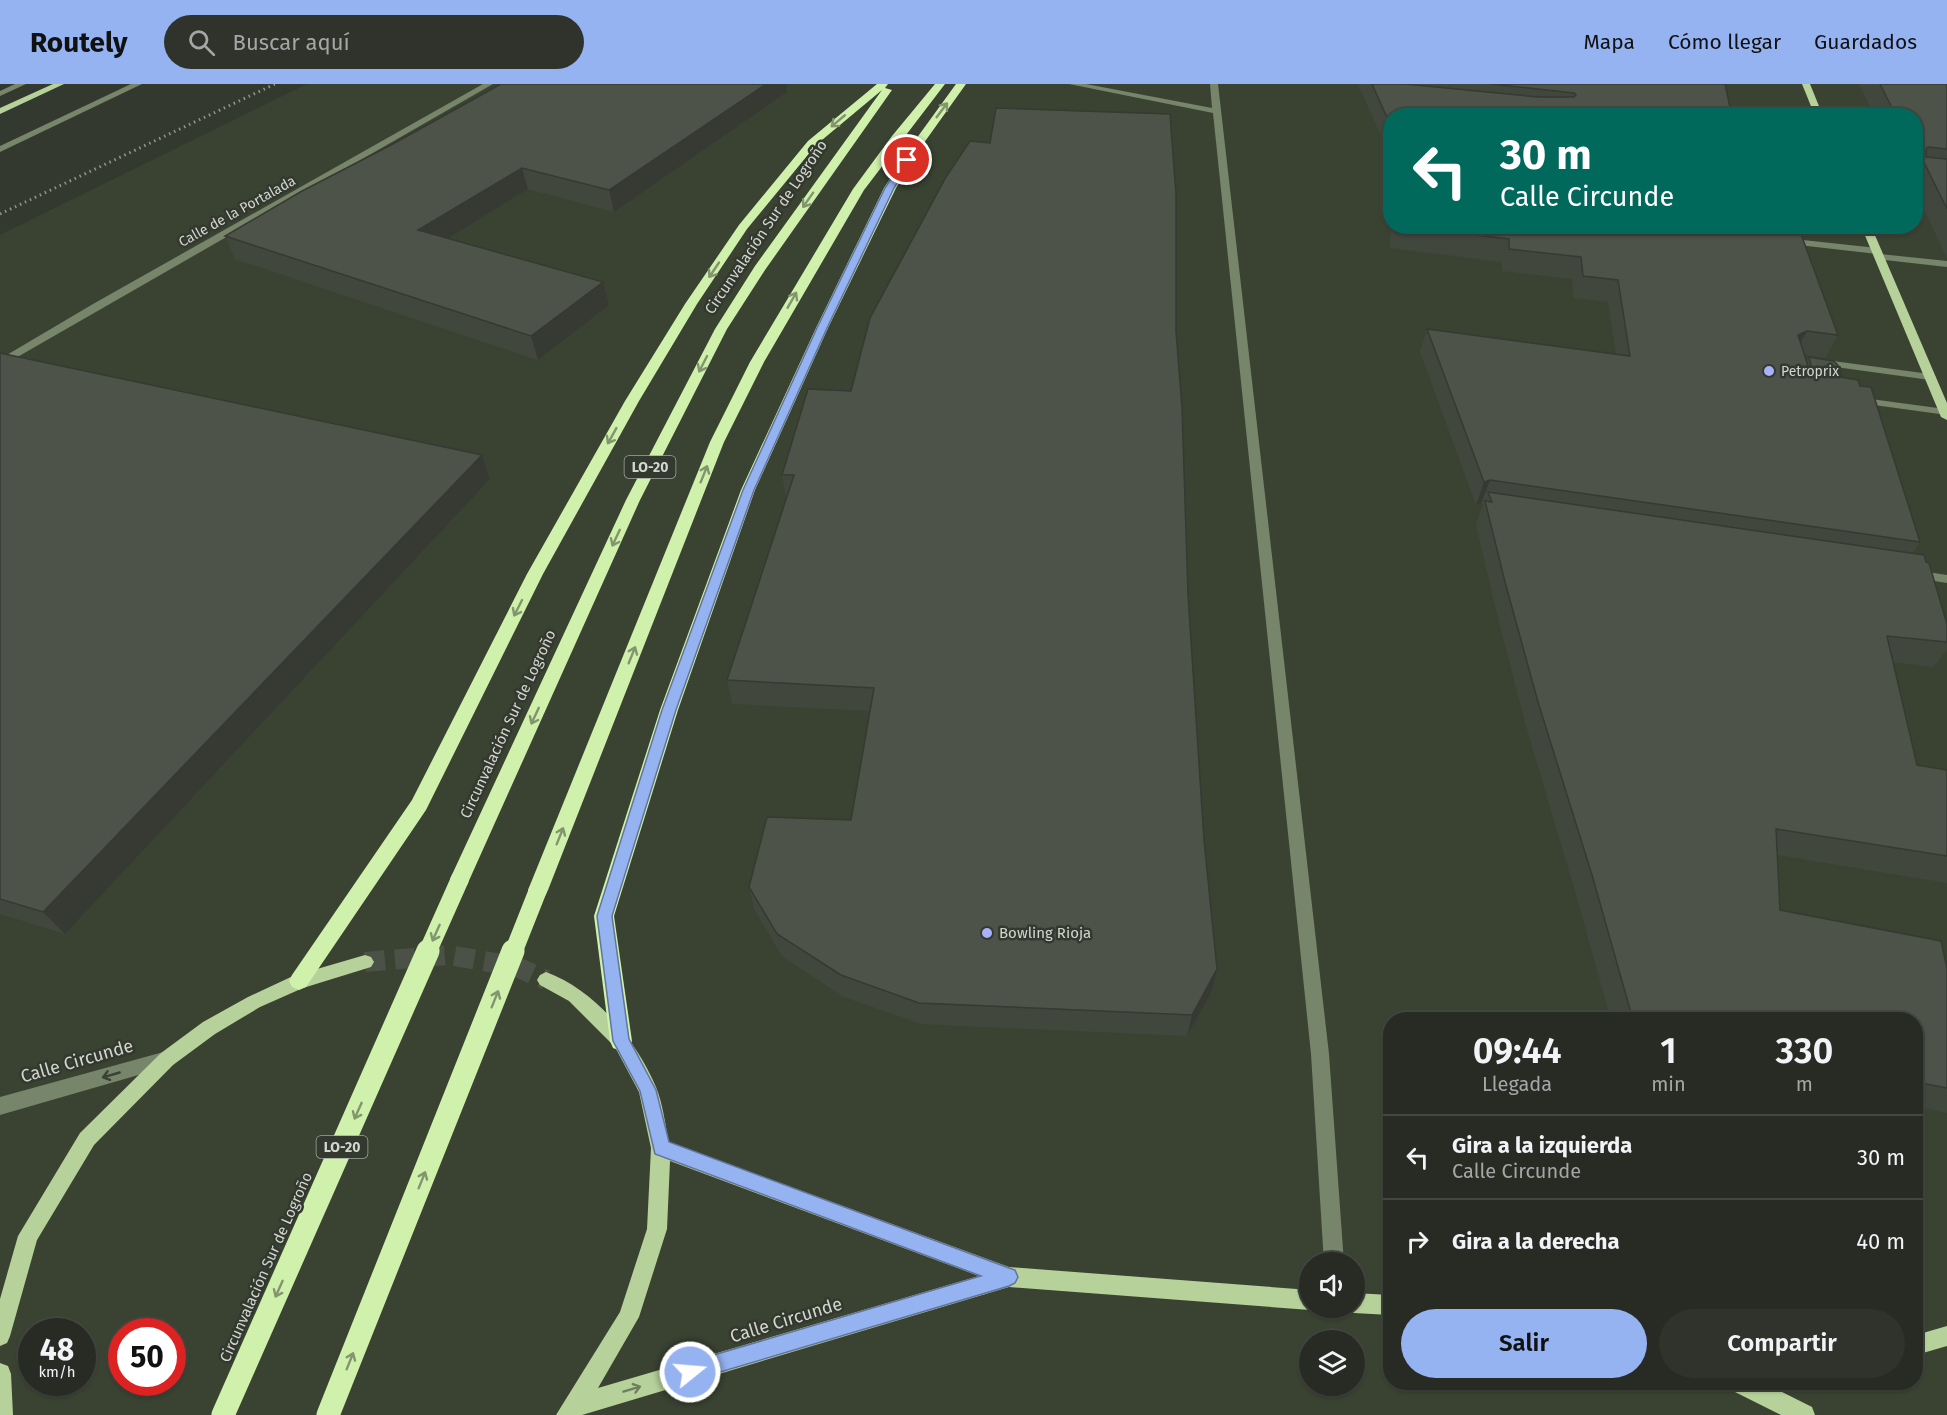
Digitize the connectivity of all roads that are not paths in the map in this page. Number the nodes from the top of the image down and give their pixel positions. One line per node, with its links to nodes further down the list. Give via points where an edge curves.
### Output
1 (22, 84): 12 (street)
2 (60, 84): 14 (main road)
3 (138, 84): 16 (street)
4 (489, 84): 22 (street, Calle de la Portalada)
5 (884, 84): 30 (highway, one-way to 30, via 812,143 743,227 691,304 535,574 419,805)
6 (891, 84): 47 (highway, Circunvalación Sur de Logroño / LO-20, one-way to 47, bridge, via 721,329 633,500)
7 (940, 84): 48 (highway, one-way to 7, bridge, via 713,452 752,372 859,189)
8 (962, 84): 31 (highway, one-way to 8, via 604,916 669,710 748,490 822,328 890,188)
9 (1073, 84): 15 (street)
10 (1214, 84): 15 (street)
11 (1806, 84): 13 (main road)
12 (0, 94)
13 (1816, 108)
14 (0, 111)
15 (1217, 111): 35 (street, via 1320,1054)
16 (0, 149)
17 (1869, 234): 19 (main road)
18 (1773, 240): 19 (street)
19 (1878, 254): 20 (street); 23 (main road)
20 (1947, 264)
21 (1805, 360): 23 (street)
22 (0, 364)
23 (1930, 376): 25 (main road)
24 (1839, 398): 25 (street)
25 (1946, 415)
26 (1900, 572): 27 (street)
27 (1947, 579)
28 (365, 962): 30 (main road)
29 (546, 980): 31 (main road, via 576,996)
30 (299, 981): 32 (main road, via 209,1028)
31 (621, 1041): 34 (main road, via 648,1090)
32 (167, 1059): 33 (street, Calle Circunde, one-way to 33); 40 (main road, via 87,1139 34,1226)
33 (0, 1106)
34 (661, 1148): 36 (main road, Calle Circunde); 45 (main road, via 657,1229 629,1317)
35 (1333, 1252)
36 (1009, 1277): 37 (main road, Calle Circunde); 45 (main road, Calle Circunde, one-way to 36)
37 (1299, 1299)
38 (1365, 1304): 39 (main road)
39 (1383, 1305)
40 (0, 1336)
41 (1947, 1336): 42 (main road)
42 (1923, 1343)
43 (0, 1374): 46 (main road)
44 (1755, 1390): 49 (main road)
45 (571, 1410)
46 (2, 1415)
47 (223, 1415)
48 (328, 1415)
49 (1804, 1415)

